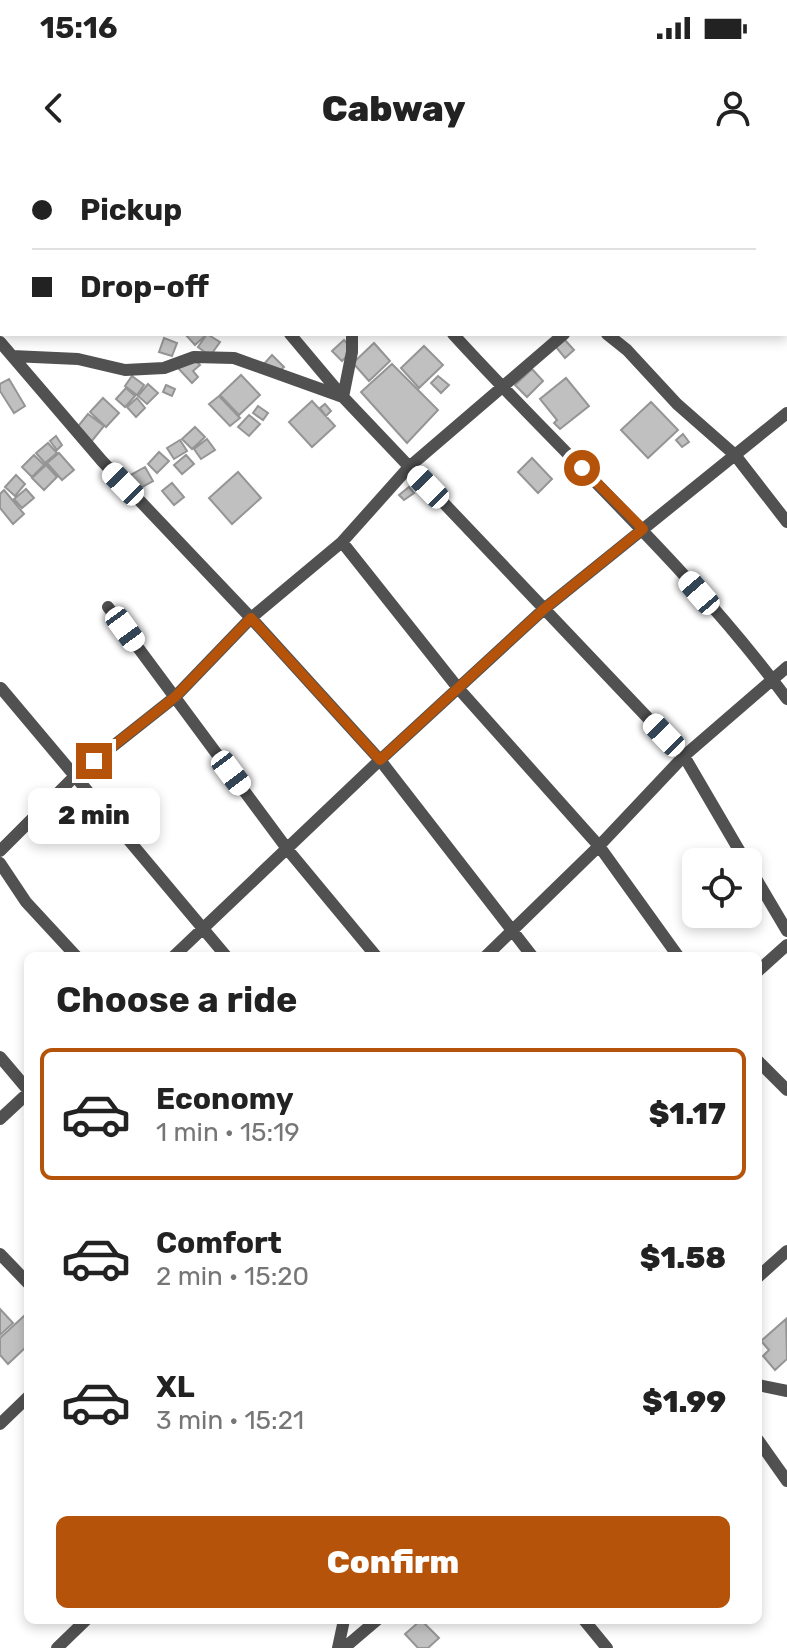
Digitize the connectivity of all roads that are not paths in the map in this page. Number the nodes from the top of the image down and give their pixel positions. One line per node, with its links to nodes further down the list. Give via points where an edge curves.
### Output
1 (292, 336): 9 (street)
2 (352, 336): 9 (street)
3 (455, 336): 8 (street)
4 (562, 336): 8 (street)
5 (610, 336): 11 (street)
6 (0, 342): 7 (street)
7 (12, 356): 9 (street, via 78,359 125,370 164,368 194,357 234,358); 18 (street, via 102,461)
8 (501, 386): 12 (street); 14 (street)
9 (343, 397): 12 (street)
10 (787, 413): 11 (street)
11 (735, 455): 13 (street); 14 (street)
12 (409, 467): 15 (street); 17 (street)
13 (787, 522)
14 (643, 529): 17 (street); 20 (street)
15 (342, 542): 18 (street); 22 (street)
16 (108, 607): 23 (street)
17 (544, 609): 22 (street); 25 (street)
18 (251, 618): 23 (street); 26 (street)
19 (787, 667): 20 (street)
20 (773, 679): 24 (street); 25 (street)
21 (1, 688): 27 (street)
22 (458, 688): 26 (street); 28 (street)
23 (175, 697): 27 (street); 30 (street)
24 (787, 699)
25 (684, 756): 28 (street); 29 (street)
26 (380, 760): 30 (street); 36 (street)
27 (74, 777): 31 (street); 34 (street)
28 (599, 846): 36 (street); 44 (street)
29 (738, 848)
30 (288, 850): 34 (street); 41 (street)
31 (0, 851)
32 (0, 863): 38 (street, via 26,902)
33 (762, 888): 35 (street)
34 (204, 928): 39 (street); 40 (street)
35 (787, 931)
36 (513, 932): 42 (street); 43 (street)
37 (787, 945): 45 (street)
38 (72, 952)
39 (178, 952)
40 (223, 952)
41 (373, 952)
42 (490, 952)
43 (529, 952)
44 (675, 952)
45 (762, 967)
46 (0, 1057): 48 (street)
47 (762, 1065): 49 (street)
48 (24, 1087)
49 (787, 1090)
50 (24, 1096): 51 (street)
51 (0, 1119)
52 (787, 1251): 54 (street)
53 (0, 1254): 55 (street)
54 (762, 1273)
55 (24, 1279)
56 (762, 1386): 57 (street)
57 (787, 1391)
58 (24, 1401): 59 (street)
59 (0, 1424)
60 (762, 1446): 61 (street)
61 (787, 1481)
62 (82, 1624): 66 (street)
63 (344, 1624): 67 (street)
64 (372, 1624): 67 (street)
65 (587, 1624): 68 (street)
66 (57, 1648)
67 (341, 1648)
68 (607, 1648)

